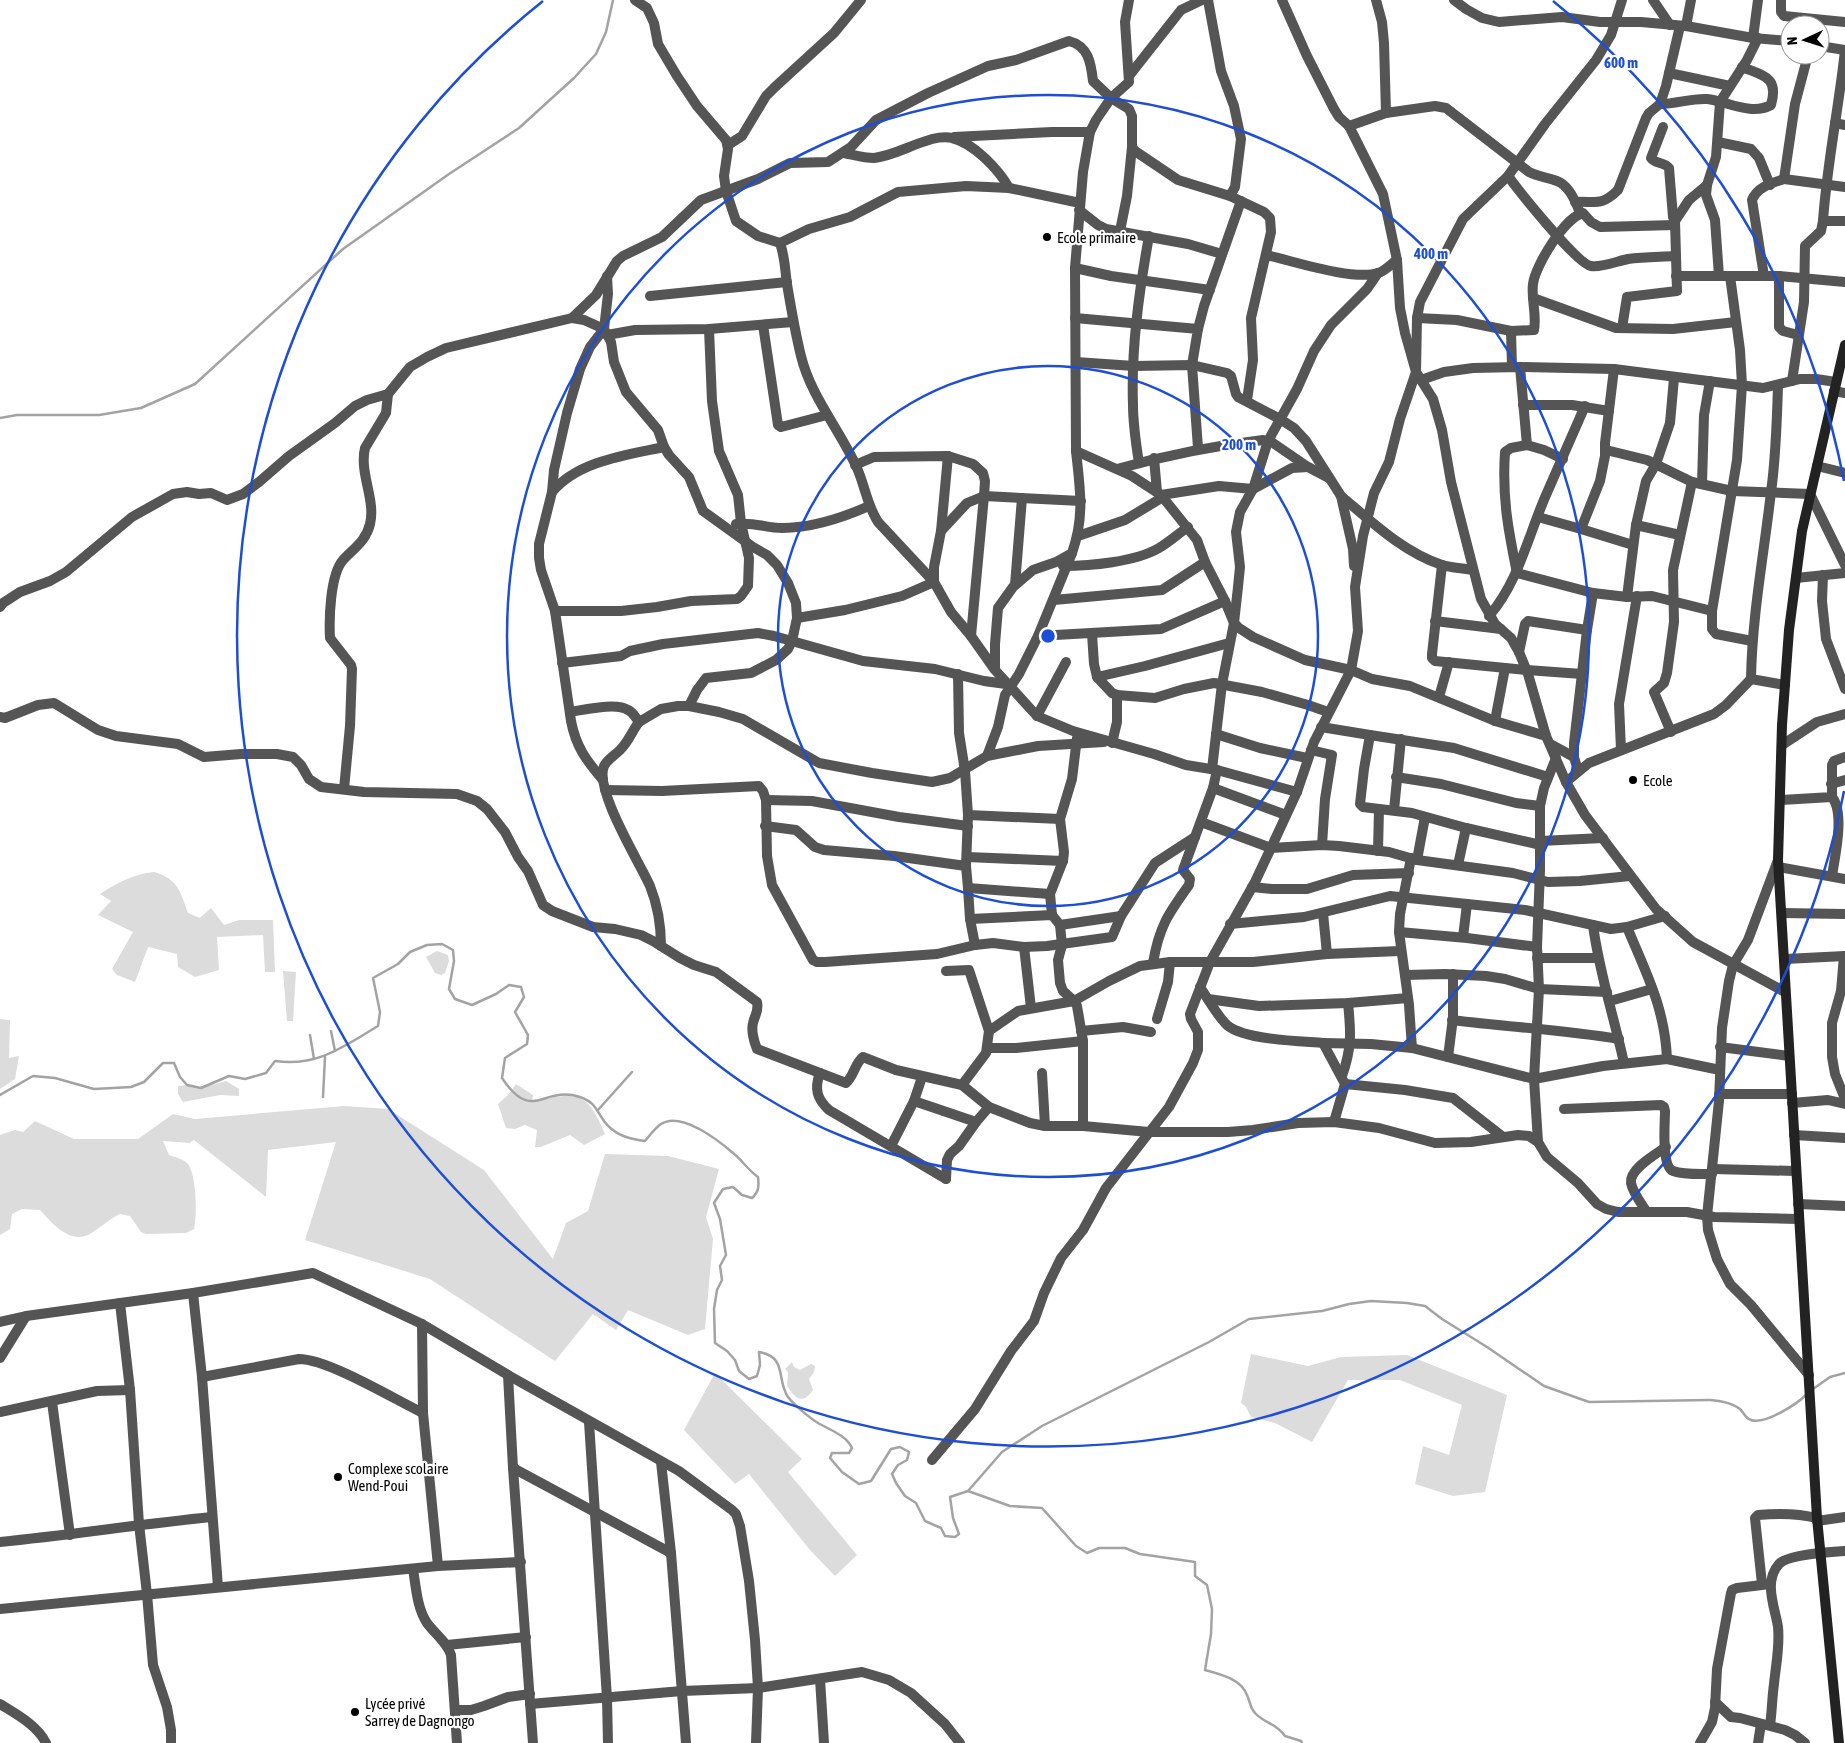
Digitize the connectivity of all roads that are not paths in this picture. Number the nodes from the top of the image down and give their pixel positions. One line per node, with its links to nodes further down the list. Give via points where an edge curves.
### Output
1 (635, 0): 17 (street, via 647,8)
2 (651, 0): 17 (street)
3 (861, 0): 38 (street, via 834,33 770,92 742,136)
4 (1129, 0): 26 (street, via 1124,22)
5 (1202, 0): 26 (street, via 1178,13)
6 (1208, 0): 50 (street, via 1221,71 1234,106 1241,139 1235,187)
7 (1282, 0): 33 (street, via 1339,118)
8 (1376, 0): 31 (street, via 1384,43)
9 (1454, 0): 15 (street, via 1482,18 1499,22 1562,17)
10 (1622, 0): 15 (street)
11 (1654, 0): 18 (street)
12 (1691, 0): 18 (street)
13 (1758, 0): 19 (street)
14 (1781, 0): 16 (street, via 1784,16)
15 (1615, 22): 18 (street); 41 (street, via 1596,60)
16 (1845, 22)
17 (654, 23): 38 (street, via 658,44 697,106)
18 (1679, 25): 19 (street); 25 (street)
19 (1755, 38): 20 (street); 24 (street)
20 (1780, 40)
21 (1830, 48): 22 (street)
22 (1845, 50): 32 (street)
23 (1805, 65): 43 (street, via 1795,104)
24 (1742, 67): 27 (street); 29 (street, via 1770,80 1774,86 1771,105 1753,109)
25 (1669, 74): 27 (street); 30 (street)
26 (1129, 76): 28 (street, via 1129,82)
27 (1730, 86): 29 (street)
28 (1111, 98): 35 (street); 39 (street, via 1129,109 1132,116); 40 (street, via 1092,81 1090,58 1076,43 1069,41 1016,60 988,66 928,93 876,120)
29 (1720, 102): 30 (street, via 1703,99); 37 (street)
30 (1660, 104): 52 (street, via 1646,118 1618,190 1603,202)
31 (1386, 113): 33 (street); 41 (street, via 1435,106 1446,108)
32 (1840, 124): 46 (street)
33 (1349, 126): 65 (street, via 1383,194)
34 (1663, 127): 57 (street, via 1651,158 1669,168)
35 (1090, 132): 36 (street); 53 (street)
36 (952, 138): 40 (street, via 930,140 880,157); 48 (street, via 979,153)
37 (1718, 142): 44 (street, via 1755,152); 45 (street)
38 (728, 145): 49 (street, via 724,176)
39 (1132, 147): 50 (street, via 1178,180); 58 (street)
40 (844, 153): 49 (street, via 828,162 790,163)
41 (1517, 162): 42 (street); 52 (street, via 1536,176 1562,183)
42 (1508, 176): 60 (street); 83 (street, via 1463,219 1420,302)
43 (1784, 179): 44 (street); 46 (street)
44 (1770, 184): 72 (street, via 1758,191 1752,200)
45 (1707, 185): 57 (street, via 1689,200); 70 (street, via 1706,198 1716,220)
46 (1826, 185): 47 (street); 55 (street)
47 (1845, 187)
48 (1009, 188): 53 (street); 61 (street, via 966,186 898,192 850,217 809,229)
49 (726, 191): 61 (street, via 736,221 758,236); 68 (street, via 701,200 662,237 623,256)
50 (1230, 196): 51 (street)
51 (1241, 201): 62 (street); 63 (street, via 1270,218 1271,232)
52 (1575, 202): 54 (street)
53 (1079, 206): 58 (street, via 1098,225); 66 (street)
54 (1580, 213): 57 (street, via 1600,227); 60 (street)
55 (1823, 221): 56 (street); 74 (street, via 1821,232 1805,246)
56 (1845, 222)
57 (1675, 223): 64 (street)
58 (1120, 231): 59 (street)
59 (1149, 236): 62 (street); 75 (street)
60 (1558, 236): 64 (street, via 1576,257 1589,266); 80 (street, via 1537,267)
61 (780, 243): 76 (street)
62 (1222, 254): 78 (street)
63 (1266, 254): 67 (street, via 1345,274); 109 (street, via 1251,318 1253,360)
64 (1675, 256): 69 (street)
65 (1397, 260): 67 (street); 100 (street, via 1400,308)
66 (1075, 268): 75 (street); 82 (street)
67 (1378, 273): 114 (street, via 1367,289 1331,325 1314,351)
68 (607, 276): 81 (street, via 596,295); 92 (street)
69 (1676, 276): 70 (street); 88 (street, via 1676,291 1628,296)
70 (1719, 276): 71 (street)
71 (1730, 276): 72 (street); 85 (street)
72 (1764, 276): 73 (street)
73 (1779, 276): 74 (street); 93 (street, via 1779,327)
74 (1804, 278): 77 (street); 93 (street, via 1804,302)
75 (1141, 281): 78 (street); 86 (street)
76 (787, 282): 79 (street); 84 (street)
77 (1845, 282)
78 (1210, 290): 90 (street)
79 (650, 296)
80 (1533, 298): 88 (street, via 1612,328); 91 (street, via 1534,330)
81 (572, 318): 92 (street, via 593,324); 108 (street, via 446,348 410,367)
82 (1075, 318): 86 (street); 95 (street)
83 (1417, 318): 91 (street, via 1458,320); 100 (street)
84 (793, 322): 87 (street); 113 (street, via 809,380)
85 (1736, 322): 88 (street, via 1673,329); 104 (street)
86 (1137, 323): 90 (street); 97 (street)
87 (763, 325): 89 (street); 113 (street, via 778,425 781,427)
88 (1622, 328)
89 (709, 329): 92 (street); 146 (street, via 712,401 719,451 738,495)
90 (1198, 330): 96 (street)
91 (1511, 331): 98 (street)
92 (605, 332): 117 (street, via 626,392 658,430); 136 (street, via 590,347 580,369 554,470)
93 (1798, 335): 103 (street)
94 (1845, 345): 106 (street)
95 (1076, 362): 97 (street); 120 (street)
96 (1192, 365): 97 (street); 109 (street, via 1227,373 1238,397); 118 (street)
97 (1134, 366): 124 (street, via 1133,408)
98 (1516, 367): 99 (street); 100 (street, via 1473,368); 110 (street)
99 (1614, 369): 101 (street); 112 (street)
100 (1419, 376): 145 (street, via 1400,418 1389,462 1374,493); 162 (street, via 1433,399 1442,430)
101 (1674, 378): 102 (street); 125 (street, via 1670,422)
102 (1710, 381): 104 (street); 132 (street)
103 (1792, 381): 105 (street); 106 (street, via 1816,379)
104 (1742, 385): 105 (street, via 1763,388); 134 (street)
105 (1778, 385): 135 (street)
106 (1835, 386): 107 (street); 127 (street)
107 (1845, 393)
108 (388, 394): 175 (street, via 355,406 243,494 227,500 211,493 173,494 132,517 66,572 20,592); 242 (street, via 386,413 364,454 370,524 366,537 342,561 333,589 330,638 352,669)
109 (1247, 400): 114 (street)
110 (1523, 405): 111 (street); 116 (street)
111 (1585, 406): 112 (street); 123 (street)
112 (1610, 411): 119 (street)
113 (827, 415): 126 (street)
114 (1280, 419): 115 (street); 131 (street, via 1306,441)
115 (1268, 440): 118 (street); 128 (street); 133 (street)
116 (1527, 446): 123 (street); 163 (street, via 1505,452 1505,508)
117 (664, 447): 136 (street, via 591,466 561,481); 148 (street, via 689,477 703,511)
118 (1198, 448): 122 (street)
119 (1606, 450): 125 (street); 150 (street, via 1600,481)
120 (1076, 451): 129 (street); 142 (street)
121 (948, 456): 126 (street, via 874,457); 139 (street, via 972,464 983,473); 151 (street)
122 (1154, 458): 124 (street); 138 (street)
123 (1563, 460): 144 (street)
124 (1139, 463): 129 (street)
125 (1656, 464): 132 (street); 147 (street, via 1646,481)
126 (855, 465): 143 (street)
127 (1817, 466): 130 (street); 137 (street)
128 (1308, 467): 131 (street); 133 (street, via 1292,468)
129 (1117, 469): 138 (street)
130 (1845, 473)
131 (1329, 478): 140 (street)
132 (1697, 483): 134 (street); 153 (street)
133 (1252, 489): 138 (street, via 1219,486); 181 (street, via 1237,523 1240,567)
134 (1732, 491): 135 (street); 177 (street)
135 (1772, 491): 137 (street); 188 (street)
136 (552, 492): 176 (street, via 539,544 539,558)
137 (1810, 494): 158 (street); 166 (street)
138 (1160, 495): 149 (street); 152 (street, via 1125,520)
139 (984, 496): 141 (street); 151 (street, via 967,503); 185 (street)
140 (1341, 496): 145 (street); 169 (street, via 1353,549)
141 (1022, 498): 142 (street); 168 (street)
142 (1081, 502): 152 (street)
143 (868, 506): 146 (street, via 833,520 809,525 780,528); 167 (street, via 878,522)
144 (1538, 517): 150 (street); 163 (street)
145 (1368, 518): 159 (street, via 1392,538); 169 (street)
146 (741, 523): 148 (street); 154 (street)
147 (1636, 525): 153 (street); 155 (street)
148 (725, 526): 154 (street)
149 (1188, 528): 157 (street, via 1198,540); 161 (street, via 1144,555)
150 (1581, 529): 155 (street)
151 (941, 531): 167 (street)
152 (1078, 536): 156 (street)
153 (1680, 536): 173 (street, via 1673,570)
154 (747, 542): 176 (street, via 748,586 737,599 691,600 657,608 621,611); 179 (street, via 777,565 796,603)
155 (1633, 545): 171 (street)
156 (1072, 553): 160 (street); 161 (street)
157 (1204, 562): 172 (street, via 1166,589); 174 (street)
158 (1845, 564)
159 (1442, 565): 162 (street); 180 (street)
160 (1046, 566): 161 (street); 168 (street, via 1033,570)
161 (1068, 566): 172 (street)
162 (1473, 570): 178 (street, via 1481,599)
163 (1517, 572): 170 (street); 178 (street)
164 (1845, 573): 165 (street)
165 (1823, 576): 166 (street); 205 (street, via 1826,639)
166 (1796, 578): 203 (street)
167 (934, 582): 179 (street, via 902,596); 185 (street, via 951,612)
168 (1015, 585): 195 (street, via 998,608)
169 (1356, 587): 196 (street, via 1358,631)
170 (1593, 593): 171 (street); 183 (street)
171 (1632, 596): 173 (street); 226 (street, via 1619,704)
172 (1054, 600): 186 (street)
173 (1673, 600): 177 (street); 218 (street, via 1674,622 1667,673 1664,683 1654,692)
174 (1224, 601): 181 (street); 184 (street, via 1161,629)
175 (0, 607)
176 (555, 611): 193 (street)
177 (1712, 611): 188 (street, via 1712,629 1716,634)
178 (1490, 616): 182 (street)
179 (797, 618): 187 (street)
180 (1435, 621): 182 (street); 192 (street, via 1432,658)
181 (1234, 623): 189 (street); 196 (street, via 1253,636 1305,660)
182 (1502, 630): 190 (street)
183 (1587, 630): 190 (street, via 1528,621); 199 (street)
184 (1092, 634): 186 (street); 200 (street)
185 (971, 636): 195 (street)
186 (1038, 636): 204 (street, via 1019,674)
187 (792, 641): 193 (street, via 752,634 657,645 621,656); 198 (street, via 863,661 935,668); 208 (street, via 776,660 754,672 706,678)
188 (1752, 641): 201 (street)
189 (1228, 643): 200 (street); 202 (street)
190 (1519, 652): 197 (street)
191 (1066, 662): 212 (street)
192 (1449, 662): 194 (street); 207 (street)
193 (562, 663): 209 (street)
194 (1504, 668): 197 (street); 214 (street)
195 (995, 670): 204 (street)
196 (1351, 670): 207 (street); 210 (street)
197 (1526, 670): 199 (street); 222 (street)
198 (958, 674): 204 (street); 232 (street, via 959,724)
199 (1582, 674): 229 (street)
200 (1097, 677): 206 (street)
201 (1751, 679): 203 (street); 218 (street, via 1714,714)
202 (1222, 684): 206 (street, via 1184,689 1155,698); 210 (street); 219 (street)
203 (1785, 685): 225 (street)
204 (1008, 686): 212 (street); 228 (street)
205 (1845, 689)
206 (1117, 695): 223 (street, via 1117,722)
207 (1439, 697): 214 (street)
208 (689, 706): 215 (street, via 661,709); 232 (street, via 743,719 819,763 932,782)
209 (570, 712): 215 (street, via 623,708); 240 (street, via 577,746)
210 (1328, 712): 216 (street)
211 (1845, 714): 225 (street, via 1817,722)
212 (1037, 716): 217 (street)
213 (0, 717): 242 (street, via 14,716 38,705 54,703 98,730 116,736 178,744 204,757 277,754 293,757 316,785)
214 (1495, 721): 222 (street)
215 (639, 722): 240 (street, via 629,740 604,765)
216 (1321, 728): 220 (street); 227 (street)
217 (1079, 732): 223 (street); 224 (street)
218 (1671, 732): 226 (street)
219 (1216, 734): 227 (street, via 1260,748); 233 (street)
220 (1370, 735): 221 (street); 248 (street, via 1360,804)
221 (1401, 739): 235 (street); 236 (street, via 1470,752)
222 (1548, 740): 229 (street); 231 (street)
223 (1111, 742): 224 (street); 233 (street, via 1186,765)
224 (1076, 745): 228 (street, via 1038,746); 254 (street, via 1072,779)
225 (1782, 745): 246 (street)
226 (1621, 750): 234 (street)
227 (1309, 754): 243 (street); 262 (street, via 1332,755)
228 (987, 756): 232 (street)
229 (1574, 757): 234 (street)
230 (1845, 757): 239 (street, via 1834,761)
231 (1556, 758): 236 (street); 238 (street)
232 (965, 770): 251 (street)
233 (1214, 770): 241 (street); 243 (street)
234 (1578, 771): 238 (street)
235 (1396, 777): 247 (street); 249 (street)
236 (1548, 778): 247 (street)
237 (1845, 780): 239 (street)
238 (1566, 782): 260 (street, via 1579,807)
239 (1831, 784): 244 (street)
240 (604, 785): 245 (street, via 662,791 756,785); 296 (street, via 621,830 658,907)
241 (1213, 788): 252 (street); 255 (street)
242 (344, 789): 296 (street, via 457,794 477,801 505,832 544,905 593,926 641,935)
243 (1297, 792): 252 (street)
244 (1832, 797): 246 (street); 250 (street)
245 (766, 800): 256 (street); 257 (street, via 812,801)
246 (1781, 800): 268 (street)
247 (1540, 806): 261 (street)
248 (1379, 809): 249 (street); 264 (street)
249 (1394, 810): 253 (street)
250 (1842, 813): 272 (street)
251 (968, 815): 254 (street); 257 (street)
252 (1286, 815): 263 (street)
253 (1425, 818): 258 (street); 265 (street)
254 (1060, 819): 267 (street)
255 (1201, 822): 259 (street); 263 (street)
256 (765, 826): 266 (street, via 796,830 824,850); 294 (street, via 772,885 815,962 937,954)
257 (968, 826): 266 (street)
258 (1466, 828): 261 (street); 269 (street)
259 (1195, 837): 285 (street, via 1155,863); 306 (street, via 1183,870 1190,879 1189,885 1168,914 1157,941)
260 (1603, 838): 261 (street); 271 (street)
261 (1540, 843): 273 (street)
262 (1322, 845): 263 (street); 264 (street)
263 (1271, 848): 275 (street)
264 (1378, 851): 265 (street)
265 (1414, 859): 269 (street); 270 (street)
266 (966, 861): 267 (street); 276 (street)
267 (1063, 861): 277 (street)
268 (1778, 864): 272 (street); 282 (street); 307 (street, via 1748,940)
269 (1458, 865): 273 (street)
270 (1409, 873): 275 (street, via 1353,875 1307,889); 278 (street)
271 (1630, 876): 273 (street, via 1573,882); 286 (street)
272 (1832, 876): 274 (street)
273 (1540, 879): 281 (street)
274 (1845, 879)
275 (1252, 887): 288 (street)
276 (968, 888): 277 (street); 287 (street)
277 (1050, 894): 284 (street)
278 (1403, 898): 279 (street); 280 (street, via 1384,897); 292 (street)
279 (1467, 904): 281 (street); 293 (street)
280 (1322, 913): 288 (street); 300 (street)
281 (1538, 913): 290 (street); 299 (street)
282 (1782, 913): 283 (street); 303 (street)
283 (1845, 914)
284 (1052, 915): 287 (street); 289 (street)
285 (1121, 916): 289 (street); 295 (street, via 1112,937)
286 (1665, 916): 291 (street); 307 (street, via 1693,942)
287 (970, 920): 294 (street)
288 (1230, 924): 305 (street)
289 (1060, 925): 295 (street)
290 (1593, 925): 291 (street, via 1612,929); 302 (street)
291 (1626, 927): 313 (street)
292 (1399, 932): 293 (street); 298 (street)
293 (1463, 938): 299 (street)
294 (975, 944): 297 (street)
295 (1062, 945): 297 (street); 318 (street, via 1058,960 1060,983 1063,991)
296 (661, 946): 338 (street, via 694,965 716,972 757,1002 758,1012 752,1028 757,1049)
297 (1024, 947): 320 (street)
298 (1400, 951): 300 (street); 310 (street)
299 (1537, 953): 302 (street); 312 (street)
300 (1327, 954): 305 (street, via 1253,962)
301 (1844, 956): 303 (street); 346 (street, via 1841,991 1833,1016 1832,1057)
302 (1597, 958): 315 (street)
303 (1785, 959): 314 (street)
304 (1170, 962): 305 (street); 306 (street); 321 (street)
305 (1210, 962): 311 (street)
306 (1153, 963): 318 (street, via 1140,966)
307 (1733, 965): 314 (street); 330 (street, via 1724,1005)
308 (946, 971): 324 (street, via 969,970)
309 (1453, 974): 310 (street); 312 (street, via 1505,979); 322 (street)
310 (1405, 975): 316 (street)
311 (1200, 987): 317 (street); 355 (street, via 1190,1017 1198,1036 1198,1050 1169,1107)
312 (1539, 989): 315 (street); 323 (street)
313 (1652, 989): 315 (street); 335 (street, via 1663,1020)
314 (1785, 992): 333 (street)
315 (1608, 996): 327 (street)
316 (1408, 998): 319 (street); 332 (street)
317 (1208, 999): 319 (street, via 1258,1006); 328 (street, via 1225,1024 1242,1033)
318 (1074, 1001): 320 (street); 326 (street, via 1078,1006)
319 (1348, 1003): 329 (street)
320 (1031, 1008): 324 (street, via 1018,1011)
321 (1158, 1019)
322 (1452, 1020): 323 (street); 334 (street)
323 (1537, 1030): 327 (street); 341 (street)
324 (989, 1031): 331 (street)
325 (1151, 1032): 326 (street, via 1123,1027)
326 (1082, 1036): 331 (street, via 1016,1048); 354 (street)
327 (1619, 1039): 336 (street)
328 (1323, 1043): 329 (street); 342 (street)
329 (1350, 1044): 332 (street); 342 (street)
330 (1720, 1047): 333 (street); 337 (street)
331 (988, 1048): 343 (street, via 982,1061)
332 (1412, 1048): 334 (street)
333 (1789, 1056): 345 (street)
334 (1448, 1057): 341 (street)
335 (1667, 1059): 336 (street); 337 (street)
336 (1624, 1063): 341 (street)
337 (1720, 1070): 344 (street)
338 (820, 1073): 340 (street, via 846,1083 862,1057); 360 (street, via 816,1088 823,1104)
339 (1042, 1073): 353 (street)
340 (922, 1077): 343 (street); 347 (street)
341 (1534, 1079): 359 (street)
342 (1343, 1080): 352 (street); 357 (street, via 1453,1098)
343 (962, 1085): 349 (street)
344 (1720, 1094): 345 (street); 362 (street)
345 (1792, 1099): 348 (street); 356 (street)
346 (1845, 1099)
347 (914, 1101): 351 (street); 360 (street)
348 (1845, 1104)
349 (989, 1107): 351 (street); 353 (street, via 1030,1124)
350 (1564, 1109): 361 (street, via 1662,1105 1666,1111)
351 (976, 1122): 360 (street, via 947,1160 946,1179)
352 (1334, 1122): 355 (street, via 1228,1132); 357 (street, via 1379,1128 1435,1143)
353 (1045, 1126): 354 (street)
354 (1084, 1126): 355 (street)
355 (1149, 1132): 383 (street, via 1106,1188 1083,1230 1061,1258 1034,1321 1011,1351 975,1410)
356 (1794, 1136): 358 (street); 363 (street)
357 (1503, 1137): 359 (street, via 1529,1136)
358 (1845, 1138)
359 (1538, 1142): 366 (street, via 1547,1157 1606,1210)
360 (891, 1146)
361 (1666, 1146): 362 (street, via 1666,1159 1671,1170 1682,1173); 366 (street, via 1641,1164 1632,1175 1631,1182)
362 (1712, 1171): 363 (street); 367 (street)
363 (1796, 1171): 364 (street)
364 (1798, 1204): 365 (street); 368 (street)
365 (1845, 1206)
366 (1646, 1211): 367 (street)
367 (1707, 1216): 368 (street); 376 (street, via 1717,1259 1730,1284)
368 (1798, 1219): 376 (street)
369 (193, 1293): 370 (street); 373 (street, via 313,1273); 377 (street)
370 (120, 1303): 371 (street); 378 (street)
371 (26, 1316): 372 (street); 374 (street)
372 (0, 1322)
373 (422, 1324): 375 (street); 381 (street)
374 (0, 1358)
375 (508, 1375): 382 (street); 385 (street)
376 (1809, 1376): 389 (street)
377 (202, 1377): 381 (street, via 308,1359); 387 (street)
378 (130, 1390): 379 (street, via 97,1391); 390 (street)
379 (52, 1402): 380 (street); 391 (street)
380 (0, 1412)
381 (423, 1413): 397 (street)
382 (589, 1422): 384 (street); 386 (street)
383 (932, 1460)
384 (661, 1462): 394 (street); 406 (street, via 732,1510 738,1518 749,1580)
385 (513, 1468): 386 (street); 396 (street)
386 (594, 1511): 394 (street); 408 (street)
387 (212, 1517): 390 (street); 400 (street)
388 (1845, 1517): 389 (street)
389 (1817, 1519): 395 (street); 399 (street, via 1786,1513 1755,1518)
390 (139, 1524): 391 (street); 401 (street)
391 (70, 1535): 392 (street)
392 (0, 1542)
393 (1845, 1551): 395 (street)
394 (671, 1553): 407 (street)
395 (1820, 1553): 399 (street, via 1784,1560); 426 (street)
396 (521, 1562): 397 (street); 403 (street)
397 (438, 1566): 398 (street)
398 (413, 1569): 400 (street); 404 (street, via 426,1621)
399 (1766, 1584): 410 (street, via 1734,1588 1730,1593 1717,1669); 413 (street, via 1778,1626 1779,1648)
400 (218, 1587): 401 (street)
401 (147, 1594): 402 (street); 416 (street, via 153,1665 167,1707)
402 (0, 1609)
403 (526, 1637): 404 (street); 409 (street)
404 (447, 1645): 412 (street, via 451,1655)
405 (820, 1679): 406 (street); 422 (street); 423 (street, via 862,1672 889,1680 911,1693 945,1724)
406 (758, 1688): 407 (street); 421 (street)
407 (682, 1691): 408 (street); 420 (street)
408 (607, 1698): 409 (street); 419 (street)
409 (530, 1699): 412 (street, via 508,1697 484,1706); 418 (street)
410 (1715, 1702): 413 (street, via 1731,1717); 424 (street, via 1712,1722)
411 (0, 1704): 415 (street, via 33,1728)
412 (455, 1710): 417 (street)
413 (1765, 1725): 414 (street, via 1785,1730); 425 (street)
414 (1801, 1742)
415 (46, 1743)
416 (171, 1743)
417 (457, 1743)
418 (533, 1743)
419 (608, 1743)
420 (686, 1743)
421 (756, 1743)
422 (824, 1743)
423 (960, 1743)
424 (1700, 1743)
425 (1758, 1743)
426 (1839, 1743)

